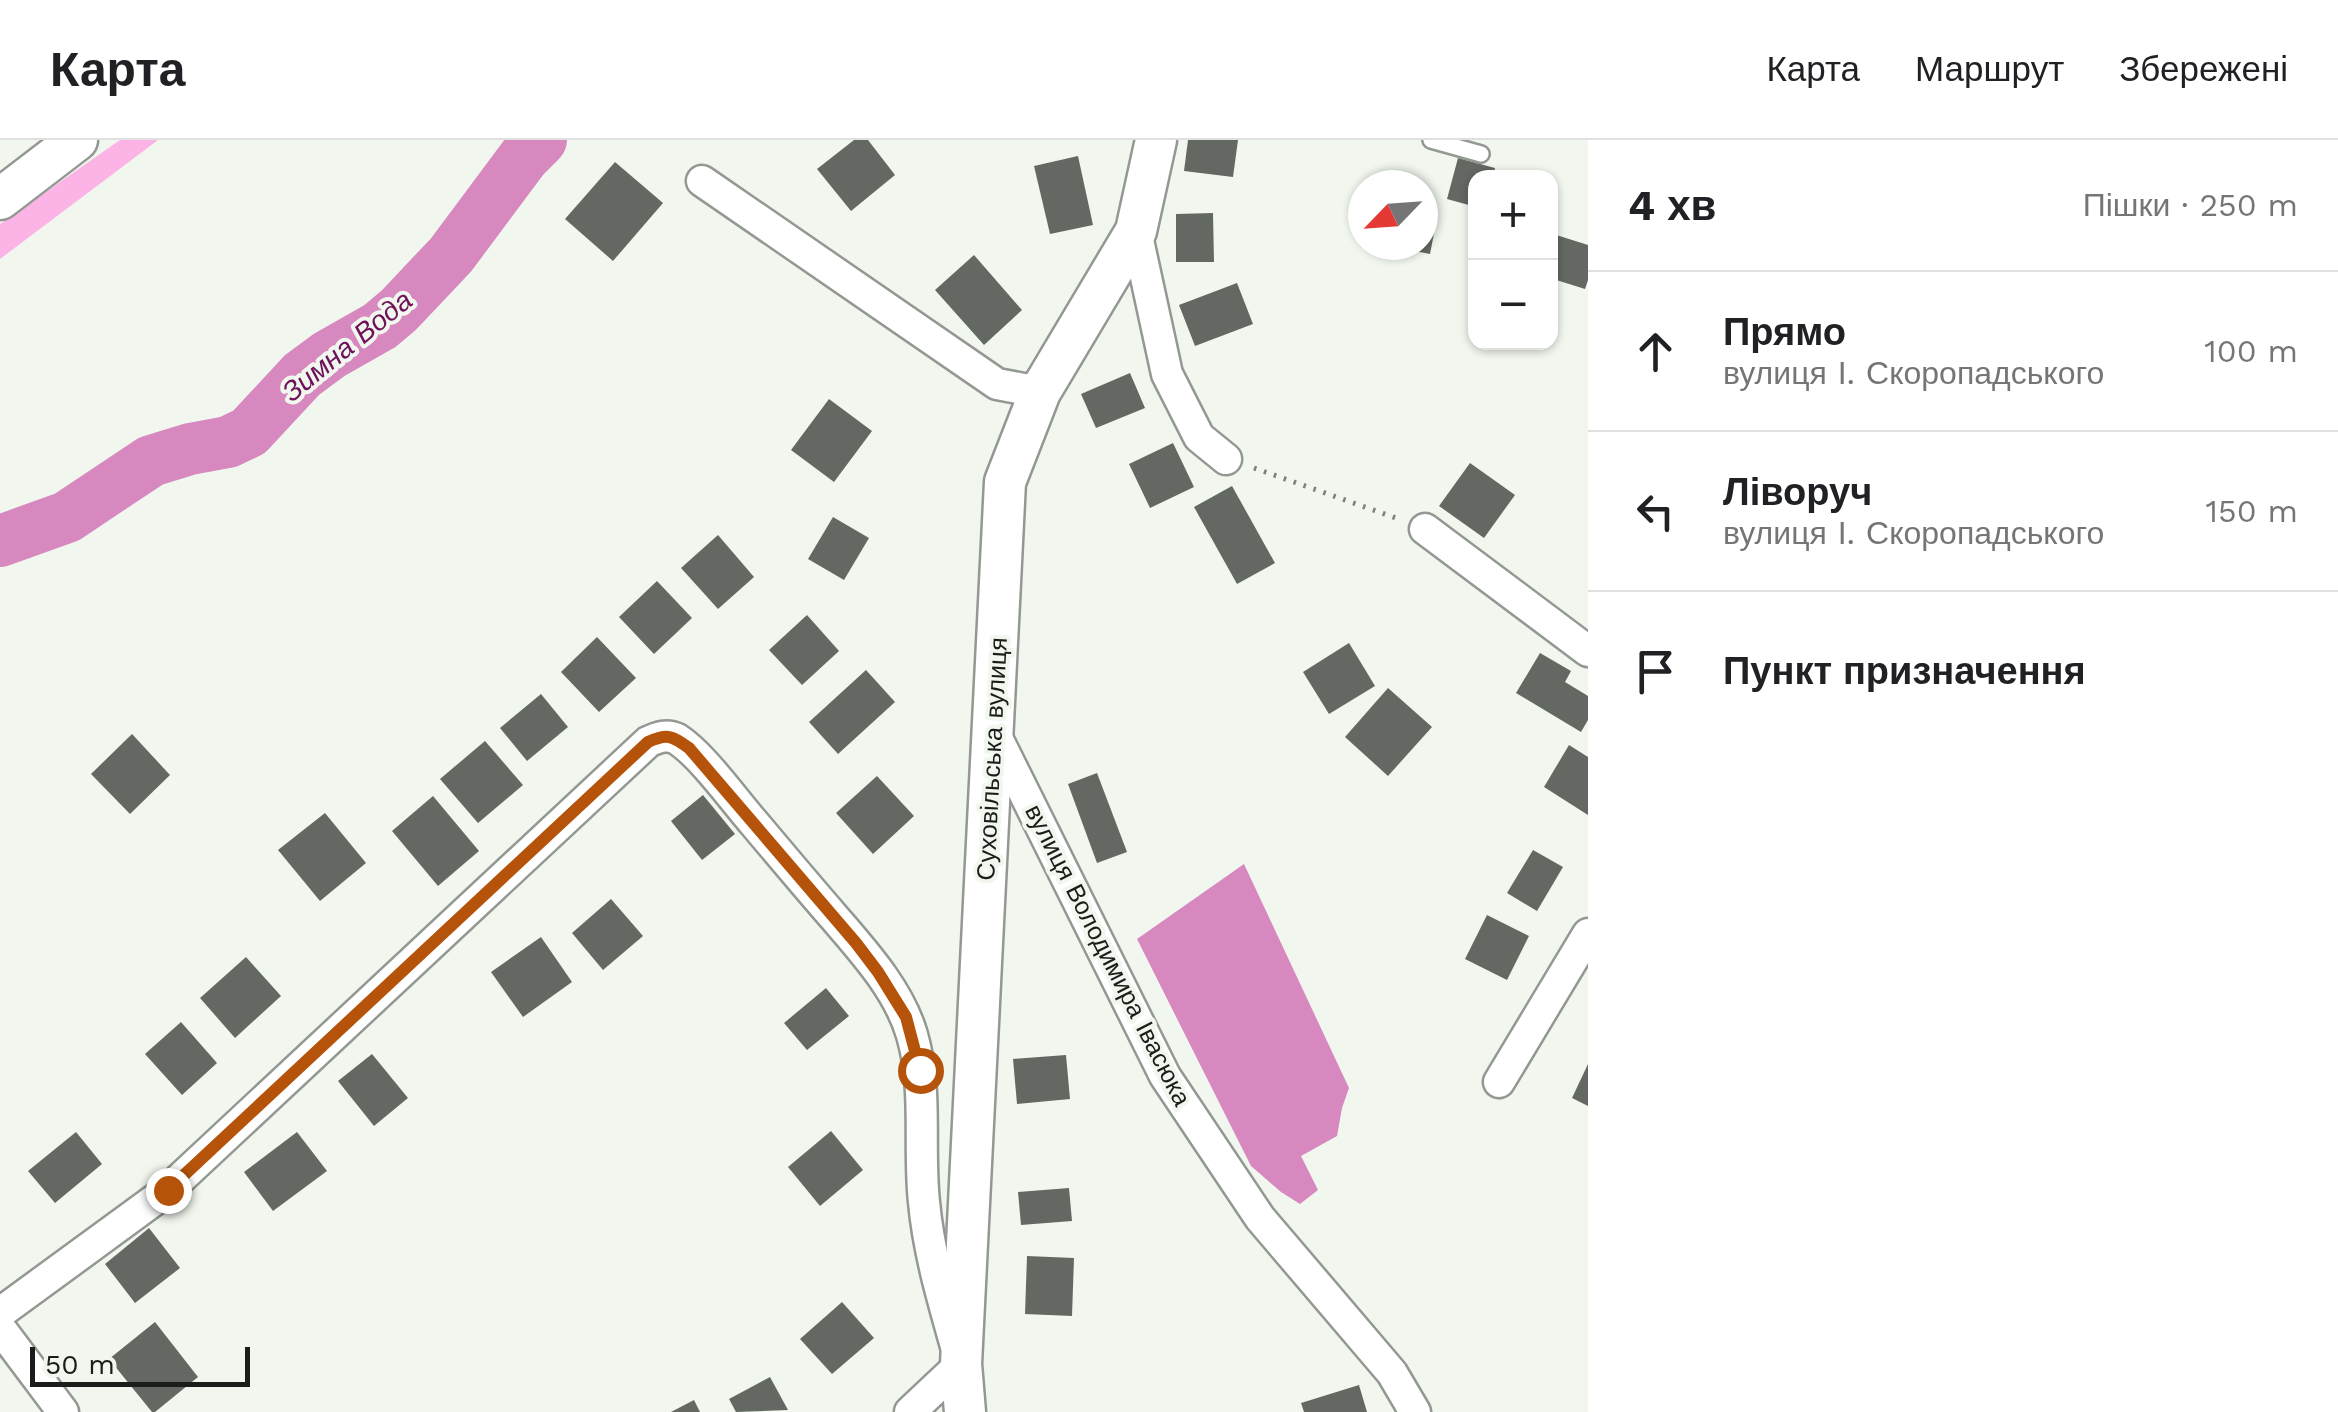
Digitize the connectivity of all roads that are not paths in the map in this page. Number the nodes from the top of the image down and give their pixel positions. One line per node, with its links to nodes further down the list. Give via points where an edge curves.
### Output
1 (77, 140): 6 (street)
2 (1156, 140): 7 (street, Суховільська вулиця)
3 (1431, 140): 4 (lane)
4 (1481, 154)
5 (702, 181): 8 (street, via 997,384)
6 (0, 198)
7 (1136, 231): 8 (street, Суховільська вулиця); 9 (street, via 1167,374 1200,437)
8 (1040, 392): 12 (street, Суховільська вулиця, via 1006,482)
9 (1226, 459)
10 (1425, 529): 11 (street)
11 (1588, 651)
12 (994, 730): 17 (street, Суховільська вулиця); 21 (street, вулиця Володимира Івасюка, via 1165,1076 1260,1218 1392,1372)
13 (1588, 934): 14 (street)
14 (1499, 1082)
15 (0, 1313): 17 (street, via 168,1190 648,742 672,736 856,943 906,1017 920,1070 931,1254)
16 (0, 1328): 18 (street)
17 (961, 1364): 19 (street); 20 (street, Суховільська вулиця)
18 (63, 1412)
19 (910, 1412)
20 (965, 1412)
21 (1416, 1412)

